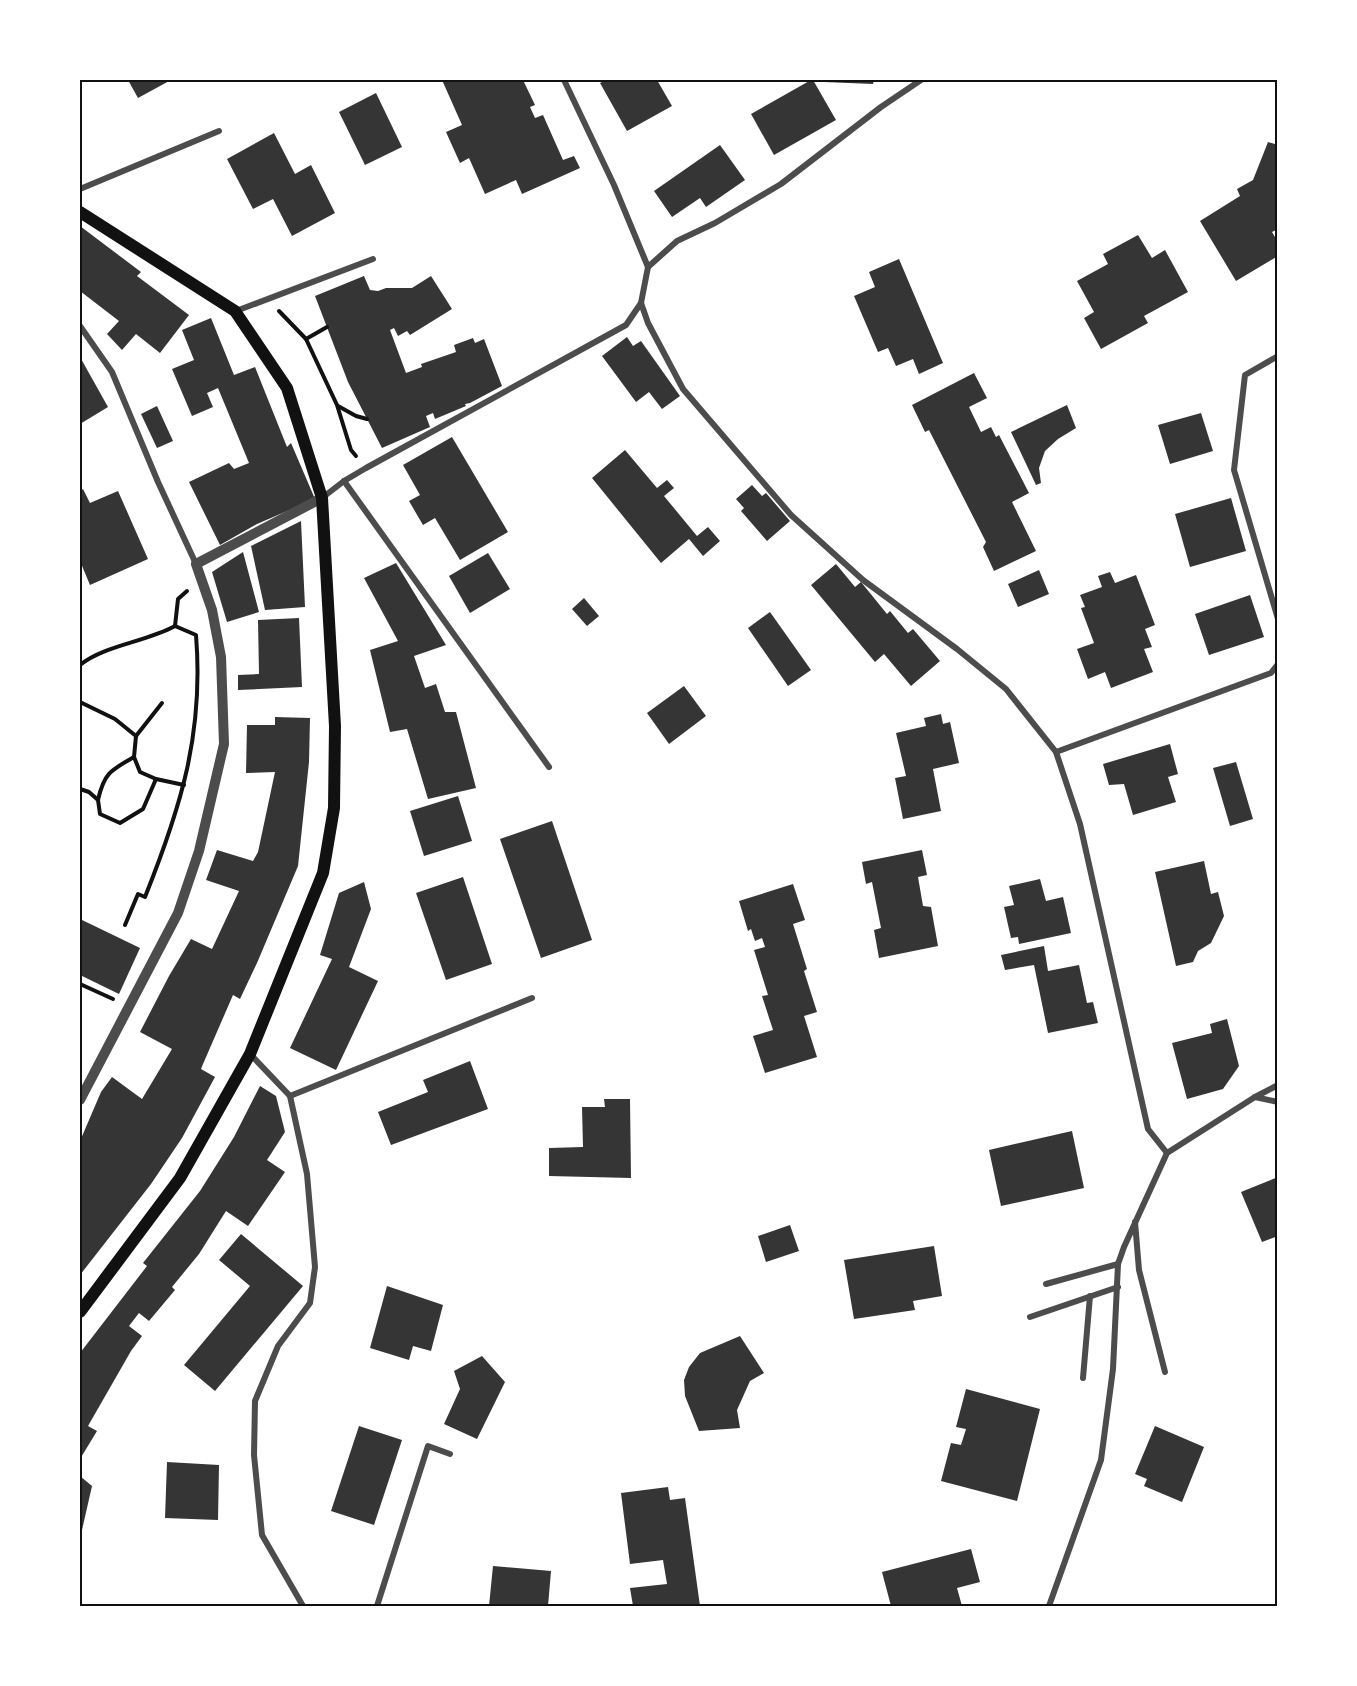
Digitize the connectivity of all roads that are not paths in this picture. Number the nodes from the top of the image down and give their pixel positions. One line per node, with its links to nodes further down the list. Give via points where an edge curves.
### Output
1 (564, 80): 7 (street)
2 (921, 80): 7 (street, via 781,184 677,241)
3 (219, 131): 4 (street)
4 (80, 189)
5 (80, 212): 9 (main road)
6 (373, 259): 9 (street)
7 (648, 267): 8 (street)
8 (641, 303): 12 (street, via 626,325); 17 (street, via 683,389 791,515 862,580 1006,689)
9 (235, 311): 13 (main road, via 286,388)
10 (80, 326): 14 (street, via 112,372)
11 (1278, 356): 15 (street, via 1245,375 1233,470)
12 (344, 481): 13 (street); 18 (street)
13 (322, 498): 14 (street); 20 (main road, via 334,726 334,808 323,873)
14 (196, 564): 24 (street, via 212,610 221,657 224,744 202,840 178,913)
15 (1278, 619)
16 (1278, 664): 17 (street, via 1271,673)
17 (1056, 752): 26 (street, via 1080,824 1148,1129)
18 (549, 766)
19 (532, 998): 22 (street)
20 (250, 1054): 22 (street); 32 (main road, via 180,1178)
21 (1278, 1085): 23 (street)
22 (290, 1096): 37 (street, via 307,1174 315,1267 310,1303 278,1346 255,1401 254,1455 262,1535)
23 (1255, 1097): 25 (street); 26 (street)
24 (80, 1100)
25 (1278, 1102)
26 (1167, 1153): 27 (street)
27 (1136, 1221): 28 (street); 34 (street, via 1139,1270)
28 (1118, 1264): 29 (street); 30 (street)
29 (1046, 1284)
30 (1118, 1287): 31 (street); 39 (street, via 1113,1370 1101,1460)
31 (1090, 1296): 33 (street); 35 (street)
32 (80, 1312)
33 (1030, 1317)
34 (1165, 1372)
35 (1083, 1377)
36 (450, 1454): 38 (street, via 428,1446)
37 (303, 1606)
38 (377, 1606)
39 (1049, 1606)

